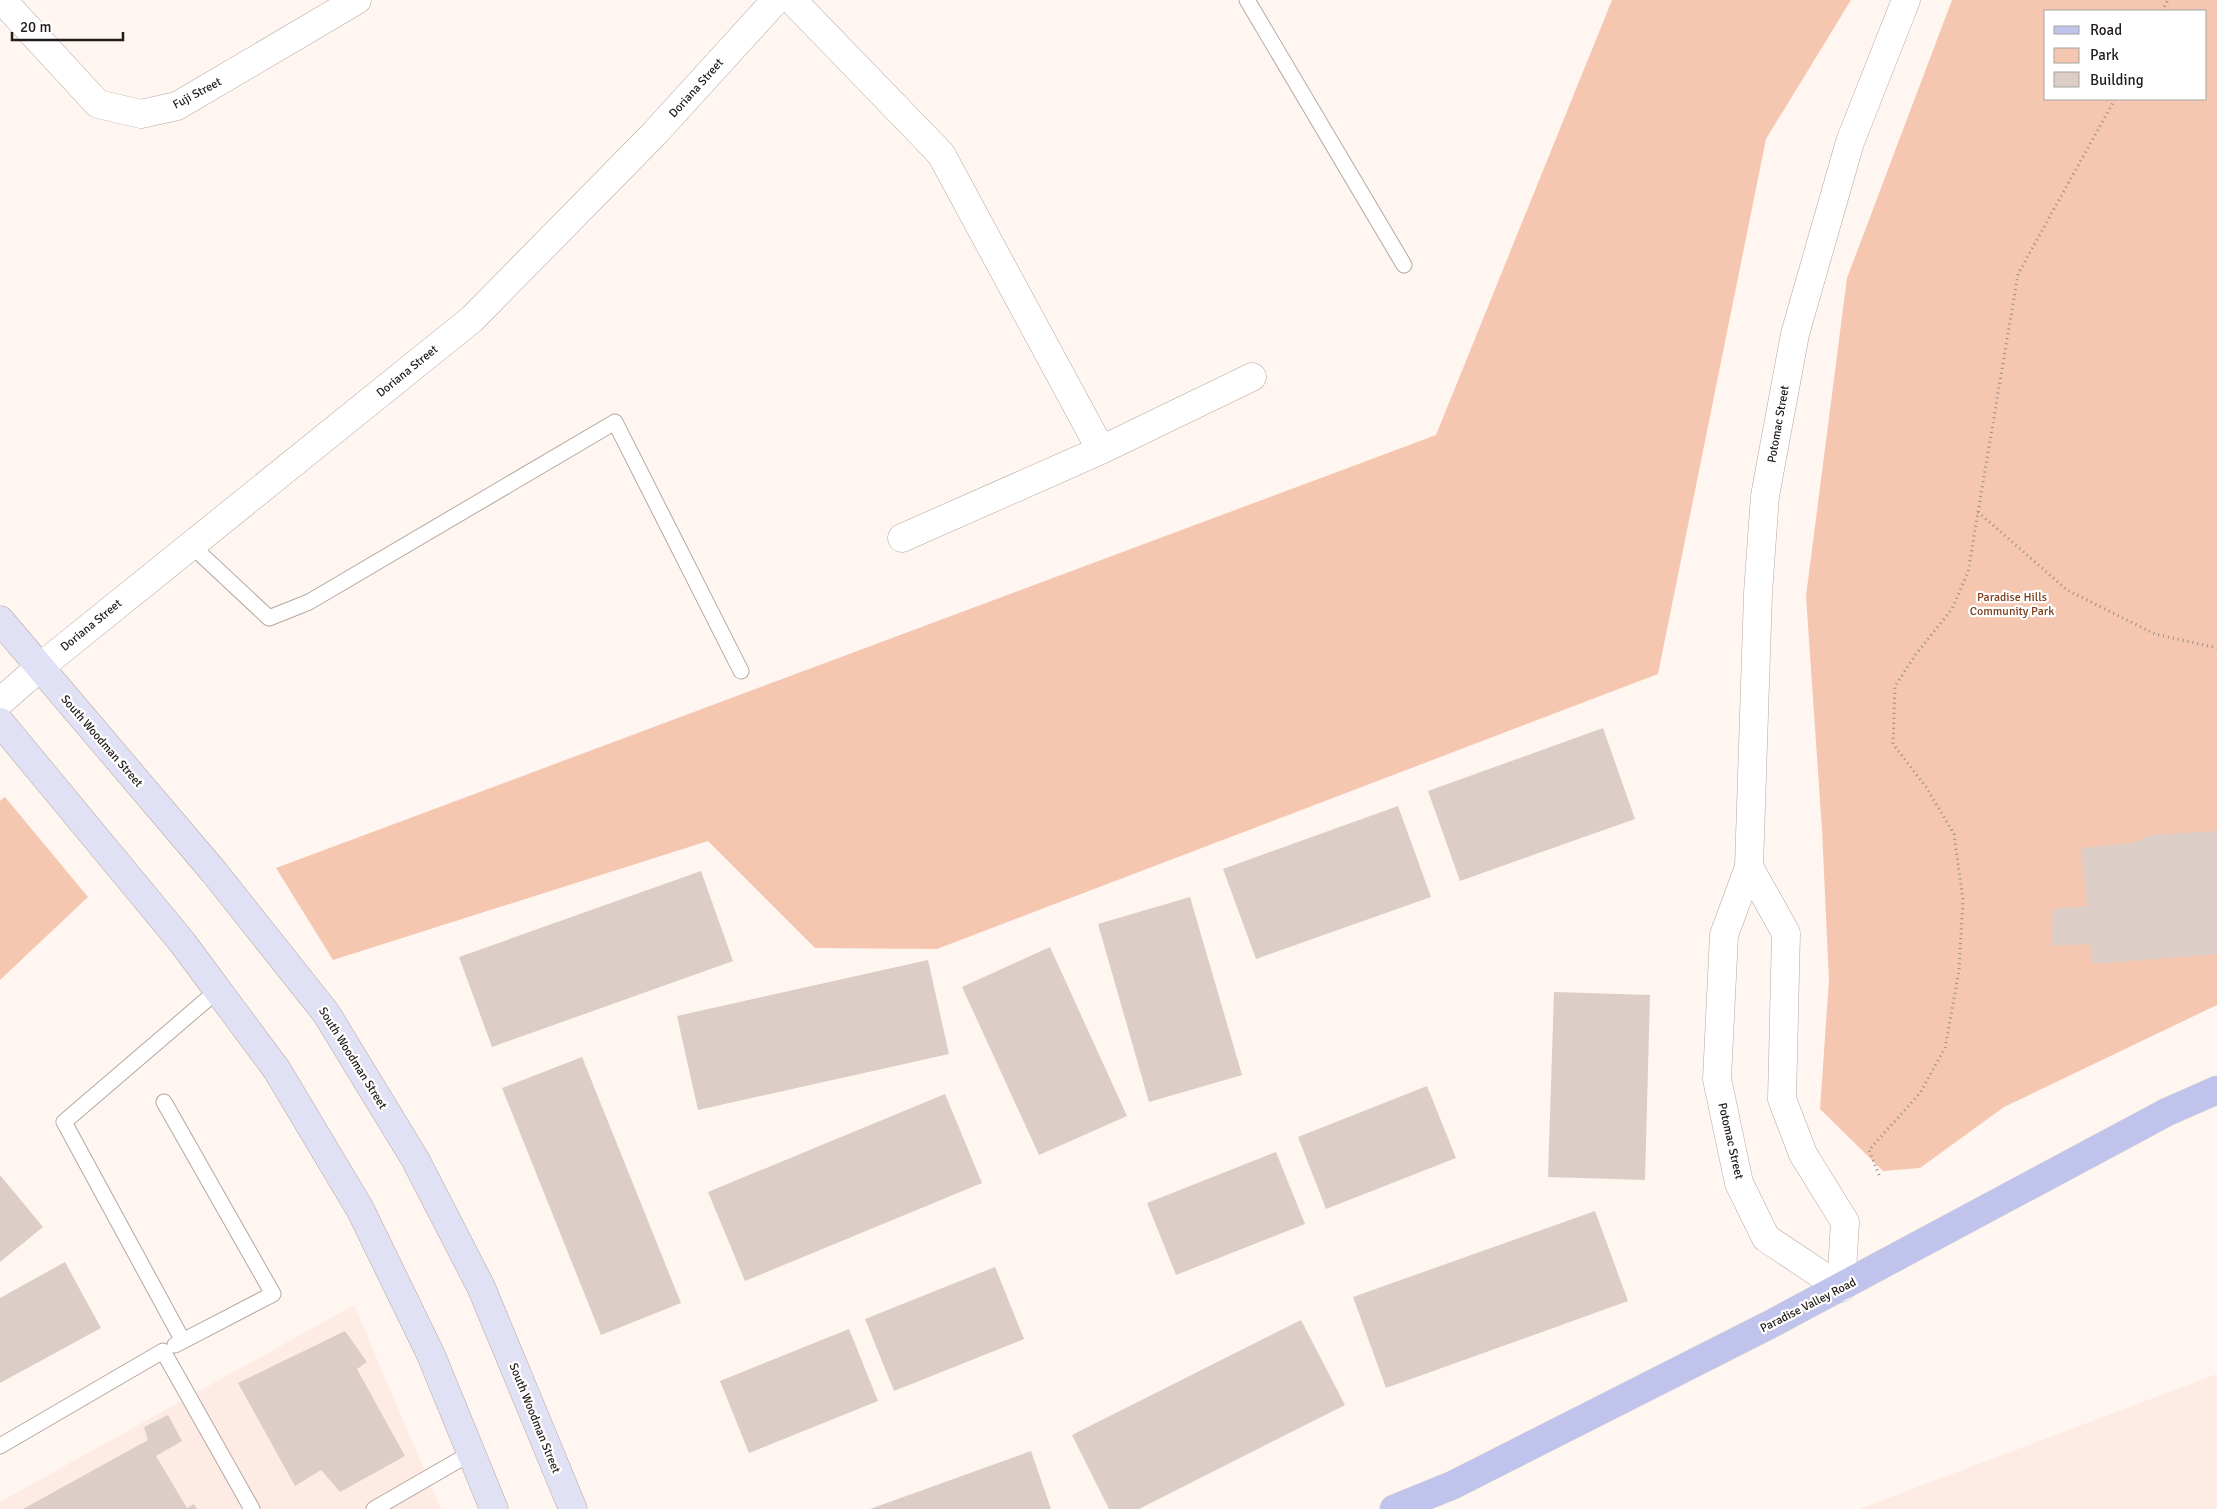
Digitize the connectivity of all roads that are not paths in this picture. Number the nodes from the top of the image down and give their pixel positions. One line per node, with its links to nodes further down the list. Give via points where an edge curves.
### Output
1 (2, 0): 2 (street, Fuji Street, via 98,104 141,114 177,106)
2 (357, 0)
3 (776, 0): 11 (street, Doriana Street, via 654,134 472,319)
4 (792, 0): 9 (street, via 941,154)
5 (1247, 0): 7 (lane)
6 (1906, 0): 17 (street, Potomac Street, via 1850,142 1794,334 1765,496 1758,594)
7 (1404, 264)
8 (1252, 377): 9 (street)
9 (1101, 450): 10 (street)
10 (902, 538)
11 (191, 545): 13 (street, Doriana Street); 14 (lane, via 268,618 309,602 615,422)
12 (0, 620): 13 (main road, South Woodman Street)
13 (39, 668): 15 (street, Doriana Street); 29 (main road, South Woodman Street, via 214,872 326,1013 415,1159 481,1287)
14 (741, 671)
15 (0, 702)
16 (0, 722): 18 (main road)
17 (1749, 867): 21 (street, via 1786,933 1782,1099 1803,1154 1845,1222); 21 (street, Potomac Street, via 1724,935 1719,1089 1740,1183 1766,1238)
18 (218, 990): 22 (lane, via 64,1122); 25 (main road, via 277,1070 360,1208 431,1355)
19 (2217, 1090): 21 (main road, Paradise Valley Road, via 2167,1112)
20 (164, 1102): 22 (lane, via 273,1294)
21 (1842, 1288): 30 (main road, Paradise Valley Road, via 1453,1485)
22 (183, 1341): 23 (lane)
23 (163, 1352): 24 (lane); 27 (lane)
24 (0, 1446)
25 (471, 1453): 26 (lane); 28 (main road)
26 (379, 1508)
27 (252, 1509)
28 (494, 1509)
29 (573, 1509)
30 (1394, 1509)

